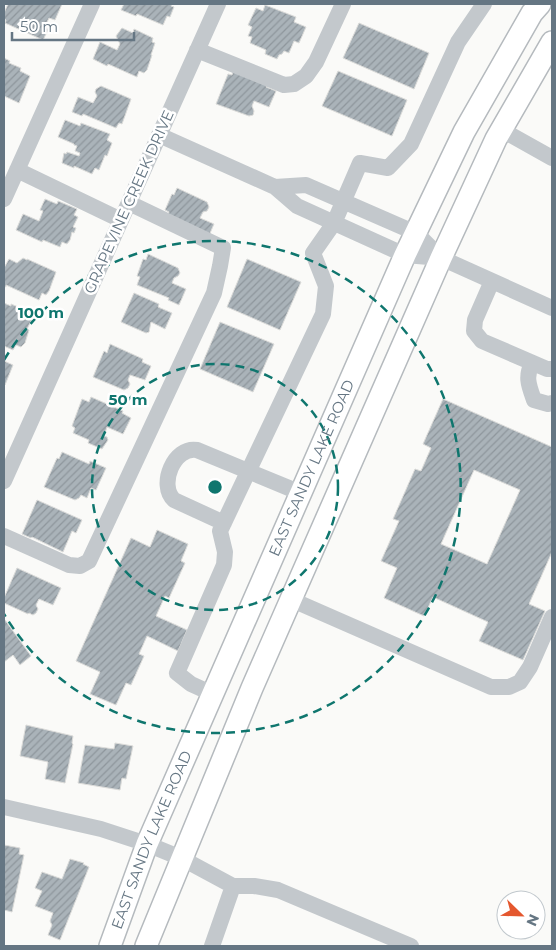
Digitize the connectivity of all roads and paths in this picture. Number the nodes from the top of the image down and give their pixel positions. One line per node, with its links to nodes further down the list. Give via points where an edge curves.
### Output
1 (92, 4): 11 (street)
2 (218, 4): 7 (street, GRAPEVINE CREEK DRIVE)
3 (343, 4): 7 (street, via 316,62 306,76 294,84 284,85)
4 (484, 4): 14 (street, via 458,42 411,144 388,168 360,163)
5 (540, 4): 18 (main road, EAST SANDY LAKE ROAD, via 464,132)
6 (552, 42): 8 (main road)
7 (197, 50): 9 (street, GRAPEVINE CREEK DRIVE)
8 (502, 130): 10 (street); 20 (main road)
9 (159, 135): 12 (street); 15 (street, GRAPEVINE CREEK DRIVE)
10 (552, 158)
11 (17, 170): 13 (street); 16 (street)
12 (275, 186): 14 (street, via 306,185); 17 (street, via 297,206)
13 (4, 200)
14 (342, 201): 17 (street); 18 (street)
15 (129, 203): 16 (street, GRAPEVINE CREEK DRIVE); 31 (street, via 223,248 214,293 89,561 80,566 70,565)
16 (121, 220): 27 (street, GRAPEVINE CREEK DRIVE)
17 (334, 223): 19 (street); 26 (street, via 312,253 326,286 323,314)
18 (416, 233): 19 (main road, EAST SANDY LAKE ROAD); 20 (street)
19 (406, 255): 20 (street); 28 (main road, EAST SANDY LAKE ROAD)
20 (441, 258): 21 (street); 29 (main road)
21 (492, 281): 22 (street); 23 (street, via 475,320 474,331 482,340)
22 (552, 308)
23 (532, 363): 24 (street); 25 (street, via 528,371 534,400)
24 (552, 369)
25 (552, 403)
26 (248, 471): 28 (street); 30 (street); 30 (street, via 192,449 181,454 173,464 167,485 169,496)
27 (4, 481)
28 (301, 493): 29 (main road); 34 (main road, EAST SANDY LAKE ROAD)
29 (331, 506): 32 (main road)
30 (224, 523): 34 (street, via 220,531 225,552 224,565 177,673)
31 (4, 536)
32 (290, 599): 33 (street, via 491,687 509,687 520,682); 37 (main road)
33 (552, 617)
34 (213, 694): 36 (main road, EAST SANDY LAKE ROAD)
35 (4, 807): 36 (street, via 101,829)
36 (147, 844): 37 (street); 39 (main road, EAST SANDY LAKE ROAD)
37 (181, 858): 38 (street); 40 (main road)
38 (233, 886): 41 (street); 42 (street, via 278,890)
39 (110, 946)
40 (146, 946)
41 (212, 946)
42 (411, 946)

